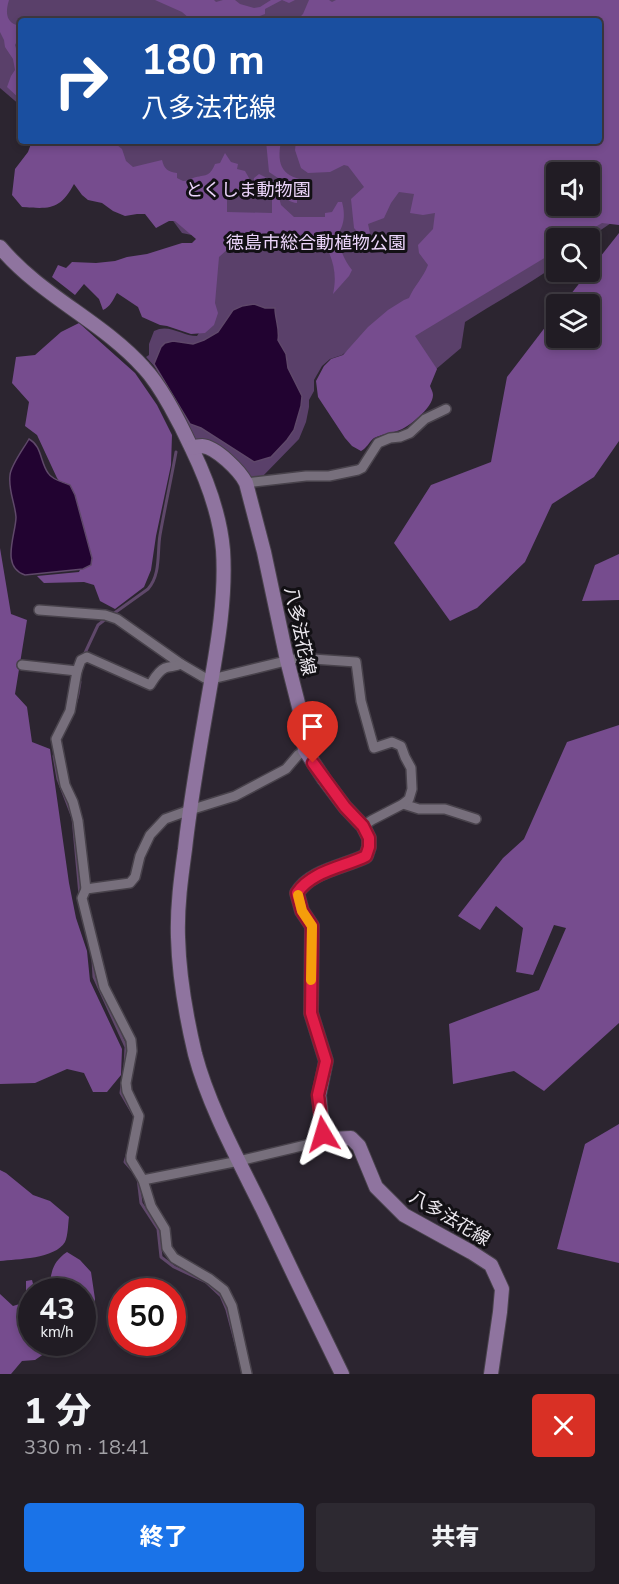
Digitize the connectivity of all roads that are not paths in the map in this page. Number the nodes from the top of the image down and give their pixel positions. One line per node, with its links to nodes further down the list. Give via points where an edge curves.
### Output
1 (0, 247): 3 (main road, via 14,264 120,344 146,369)
2 (446, 409): 4 (street, via 425,419 410,433 378,443 358,470)
3 (192, 447): 4 (main road, 八多法花線, via 202,446 220,454); 10 (main road, via 209,488 222,549 223,585)
4 (246, 483): 6 (main road, 八多法花線)
5 (39, 610): 7 (street, via 117,619)
6 (287, 660): 10 (street); 11 (main road, 八多法花線); 12 (street, via 356,662 361,701 374,748 392,742 401,746 411,768 412,789)
7 (181, 664): 9 (street, via 165,668 150,685 87,657 81,660); 10 (street)
8 (22, 665): 9 (street)
9 (77, 671): 16 (street, via 70,711 56,739 64,785 78,821)
10 (212, 679): 13 (main road)
11 (305, 750): 13 (street, via 286,769 235,796); 15 (main road, 八多法花線)
12 (403, 804): 14 (street, via 419,809 445,809); 15 (street)
13 (190, 810): 16 (street, via 165,819 150,835 130,883); 18 (main road, via 178,925 182,986 196,1056)
14 (476, 819)
15 (363, 826): 17 (main road, via 369,838 366,856 327,871 302,885 297,893 312,926 311,1013 326,1061 318,1095 323,1134)
16 (86, 889): 19 (street, via 82,898 104,987 131,1040 126,1083 139,1116 131,1160)
17 (331, 1139): 18 (street); 22 (main road, 八多法花線, via 351,1138 359,1146 376,1187 404,1215 491,1265 502,1289)
18 (239, 1161): 19 (street); 21 (main road)
19 (143, 1180): 20 (street, via 174,1258 224,1290 232,1306)
20 (247, 1374)
21 (342, 1374)
22 (491, 1374)

